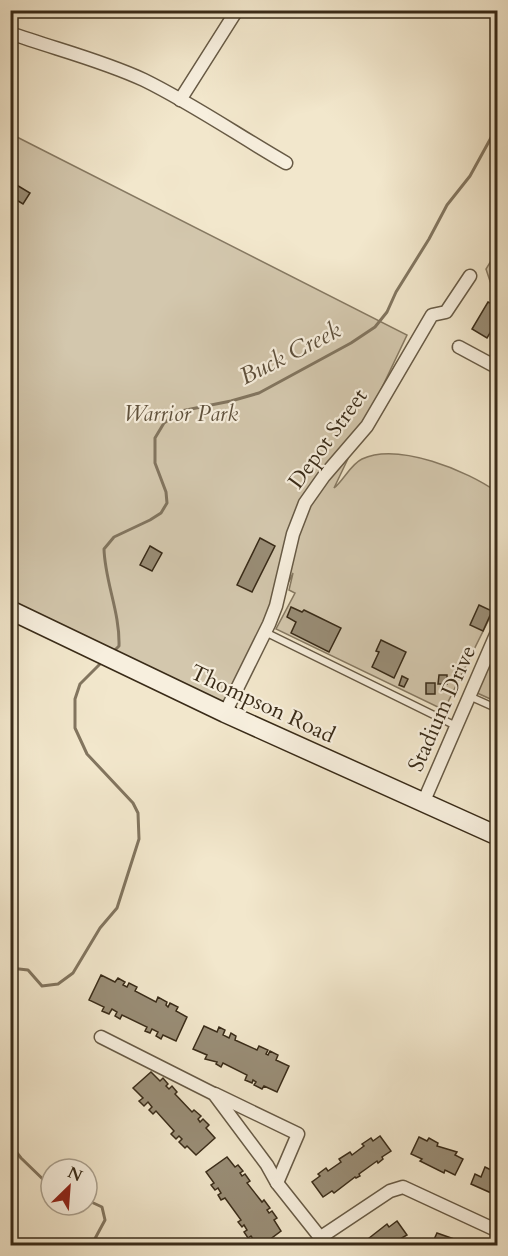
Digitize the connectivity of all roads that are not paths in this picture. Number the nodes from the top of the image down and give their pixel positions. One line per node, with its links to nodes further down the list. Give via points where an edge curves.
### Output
1 (237, 10): 3 (street)
2 (10, 33): 3 (street, via 112,66)
3 (180, 100): 4 (street)
4 (286, 163)
5 (470, 276): 10 (street, Depot Street, via 446,312 432,315 367,426 305,503 287,553 276,606)
6 (459, 347): 7 (street)
7 (498, 368)
8 (10, 610): 13 (street, Thompson Road)
9 (498, 630): 11 (street, Stadium Drive)
10 (265, 631): 13 (street, Depot Street); 14 (lane)
11 (469, 696): 12 (lane); 14 (street, Stadium Drive)
12 (498, 709)
13 (225, 713): 15 (street, Thompson Road)
14 (456, 726): 15 (street, Stadium Drive)
15 (423, 803): 16 (street, Thompson Road)
16 (498, 836)
17 (101, 1037): 18 (street)
18 (214, 1094): 19 (street); 19 (street, via 298,1134)
19 (277, 1183): 21 (street)
20 (498, 1231): 21 (street, via 403,1187 390,1191)
21 (324, 1241)

